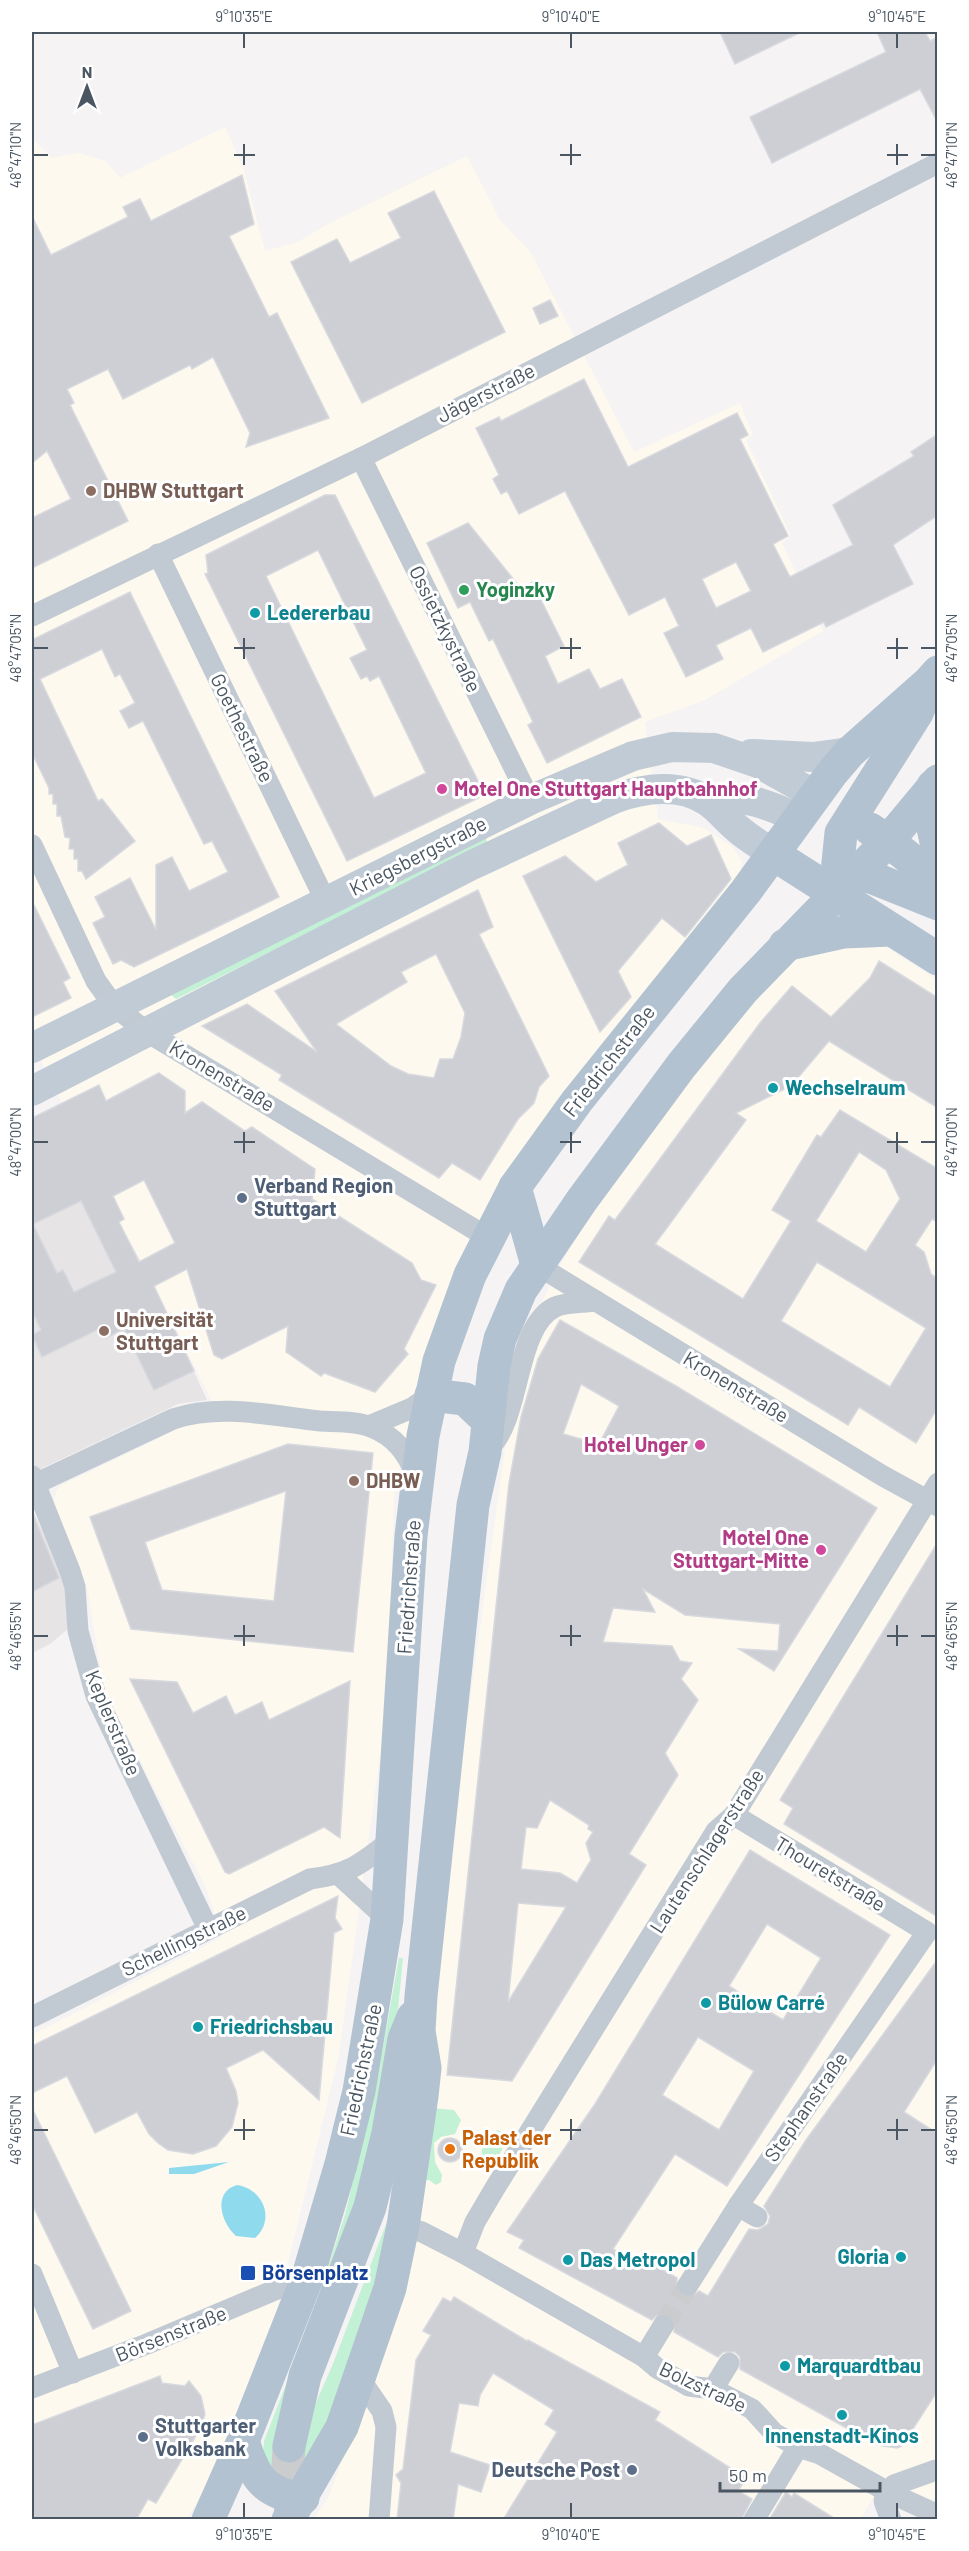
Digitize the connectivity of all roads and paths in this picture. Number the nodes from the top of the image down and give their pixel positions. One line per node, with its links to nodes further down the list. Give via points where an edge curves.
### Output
1 (938, 163): 2 (street, Jägerstraße)
2 (361, 458): 3 (street, Jägerstraße); 9 (street, Ossietzkystraße)
3 (158, 554): 4 (street, Jägerstraße); 18 (street, Goethestraße)
4 (32, 616)
5 (933, 677): 6 (main road); 11 (main road, via 917,713)
6 (850, 752): 7 (main road, via 813,757); 11 (main road)
7 (736, 754): 9 (main road, Kriegsbergstraße, via 689,746 651,751); 11 (main road, Kriegsbergstraße, via 775,772)
8 (935, 784): 12 (main road, Friedrichstraße); 14 (main road, via 933,828)
9 (530, 800): 18 (main road, Kriegsbergstraße)
10 (706, 800): 11 (main road, via 729,796 750,799); 15 (main road, Kriegsbergstraße, via 738,830); 24 (main road, Kriegsbergstraße, via 692,793 664,789 638,790 616,798 470,866)
11 (825, 818): 12 (main road); 15 (main road, Friedrichstraße); 16 (main road)
12 (888, 841): 16 (main road, Friedrichstraße); 17 (main road)
13 (32, 845): 23 (street, Kronenstraße, via 88,967)
14 (938, 851)
15 (773, 854): 16 (main road); 27 (main road, Friedrichstraße, via 555,1130)
16 (840, 875): 19 (main road); 20 (main road); 21 (main road, Friedrichstraße)
17 (938, 881)
18 (326, 902): 23 (main road, Kriegsbergstraße)
19 (938, 904)
20 (891, 930): 21 (main road, via 844,932); 22 (main road)
21 (784, 945): 29 (main road, Friedrichstraße, via 681,1066)
22 (938, 959)
23 (114, 1006): 24 (street, Kronenstraße); 25 (main road, Kriegsbergstraße)
24 (147, 1032): 26 (main road, Kriegsbergstraße); 28 (street, Kronenstraße)
25 (32, 1048)
26 (32, 1092)
27 (515, 1188): 28 (main road, Friedrichstraße); 29 (main road)
28 (487, 1237): 31 (main road, Friedrichstraße, via 456,1309)
29 (537, 1265): 30 (street, Kronenstraße); 33 (main road, Friedrichstraße, via 516,1300 500,1339)
30 (596, 1301): 33 (street, via 555,1306 540,1319 525,1354 501,1436); 36 (street, Kronenstraße, via 883,1476)
31 (431, 1395): 32 (street, via 412,1408); 33 (main road, via 465,1399); 34 (main road, Friedrichstraße)
32 (369, 1426): 34 (street, via 396,1441); 35 (street, via 220,1411 189,1414)
33 (486, 1436): 43 (main road, Friedrichstraße, via 473,1505)
34 (418, 1476): 38 (main road, Friedrichstraße)
35 (33, 1480): 41 (street, Keplerstraße, via 75,1587 78,1631 96,1696)
36 (934, 1496): 37 (street, Lautenschlagerstraße)
37 (734, 1815): 42 (street, Thouretstraße); 48 (street, Lautenschlagerstraße, via 716,1831 475,2222)
38 (393, 1839): 39 (street, Schellingstraße); 40 (main road, Friedrichstraße)
39 (339, 1875): 40 (street); 41 (street, Schellingstraße, via 310,1879)
40 (387, 1919): 50 (main road, Friedrichstraße, via 359,2091)
41 (208, 1929): 44 (street, Schellingstraße)
42 (927, 1932): 45 (street, Stephanstraße)
43 (421, 1996): 47 (main road, Friedrichstraße, via 419,2031 425,2068); 60 (main road, Friedrichstraße, via 404,2038 384,2153 370,2207 305,2376)
44 (32, 2017)
45 (738, 2206): 46 (street); 51 (street, Stephanstraße)
46 (757, 2217)
47 (403, 2226): 48 (street, Bolzstraße); 56 (main road, Friedrichstraße, via 390,2288)
48 (463, 2253): 53 (street, Bolzstraße)
49 (32, 2274): 55 (street)
50 (308, 2276): 55 (street, Börsenstraße); 59 (main road, Friedrichstraße)
51 (688, 2284)
52 (663, 2326): 53 (street)
53 (644, 2357): 58 (street, Bolzstraße, via 689,2386)
54 (729, 2363): 58 (street)
55 (73, 2373): 57 (street, Börsenstraße)
56 (360, 2379): 64 (main road, Friedrichstraße, via 342,2427); 67 (street, via 382,2411 386,2427)
57 (32, 2388)
58 (713, 2389): 61 (street, Bolzstraße, via 752,2409 774,2433)
59 (243, 2441): 64 (main road, via 252,2469 262,2484 286,2496); 66 (main road, Friedrichstraße)
60 (289, 2446)
61 (798, 2447): 65 (street, Bolzstraße, via 820,2454); 68 (street)
62 (937, 2472): 63 (street)
63 (889, 2502)
64 (295, 2509)
65 (938, 2515)
66 (208, 2520)
67 (379, 2520)
68 (754, 2520)

